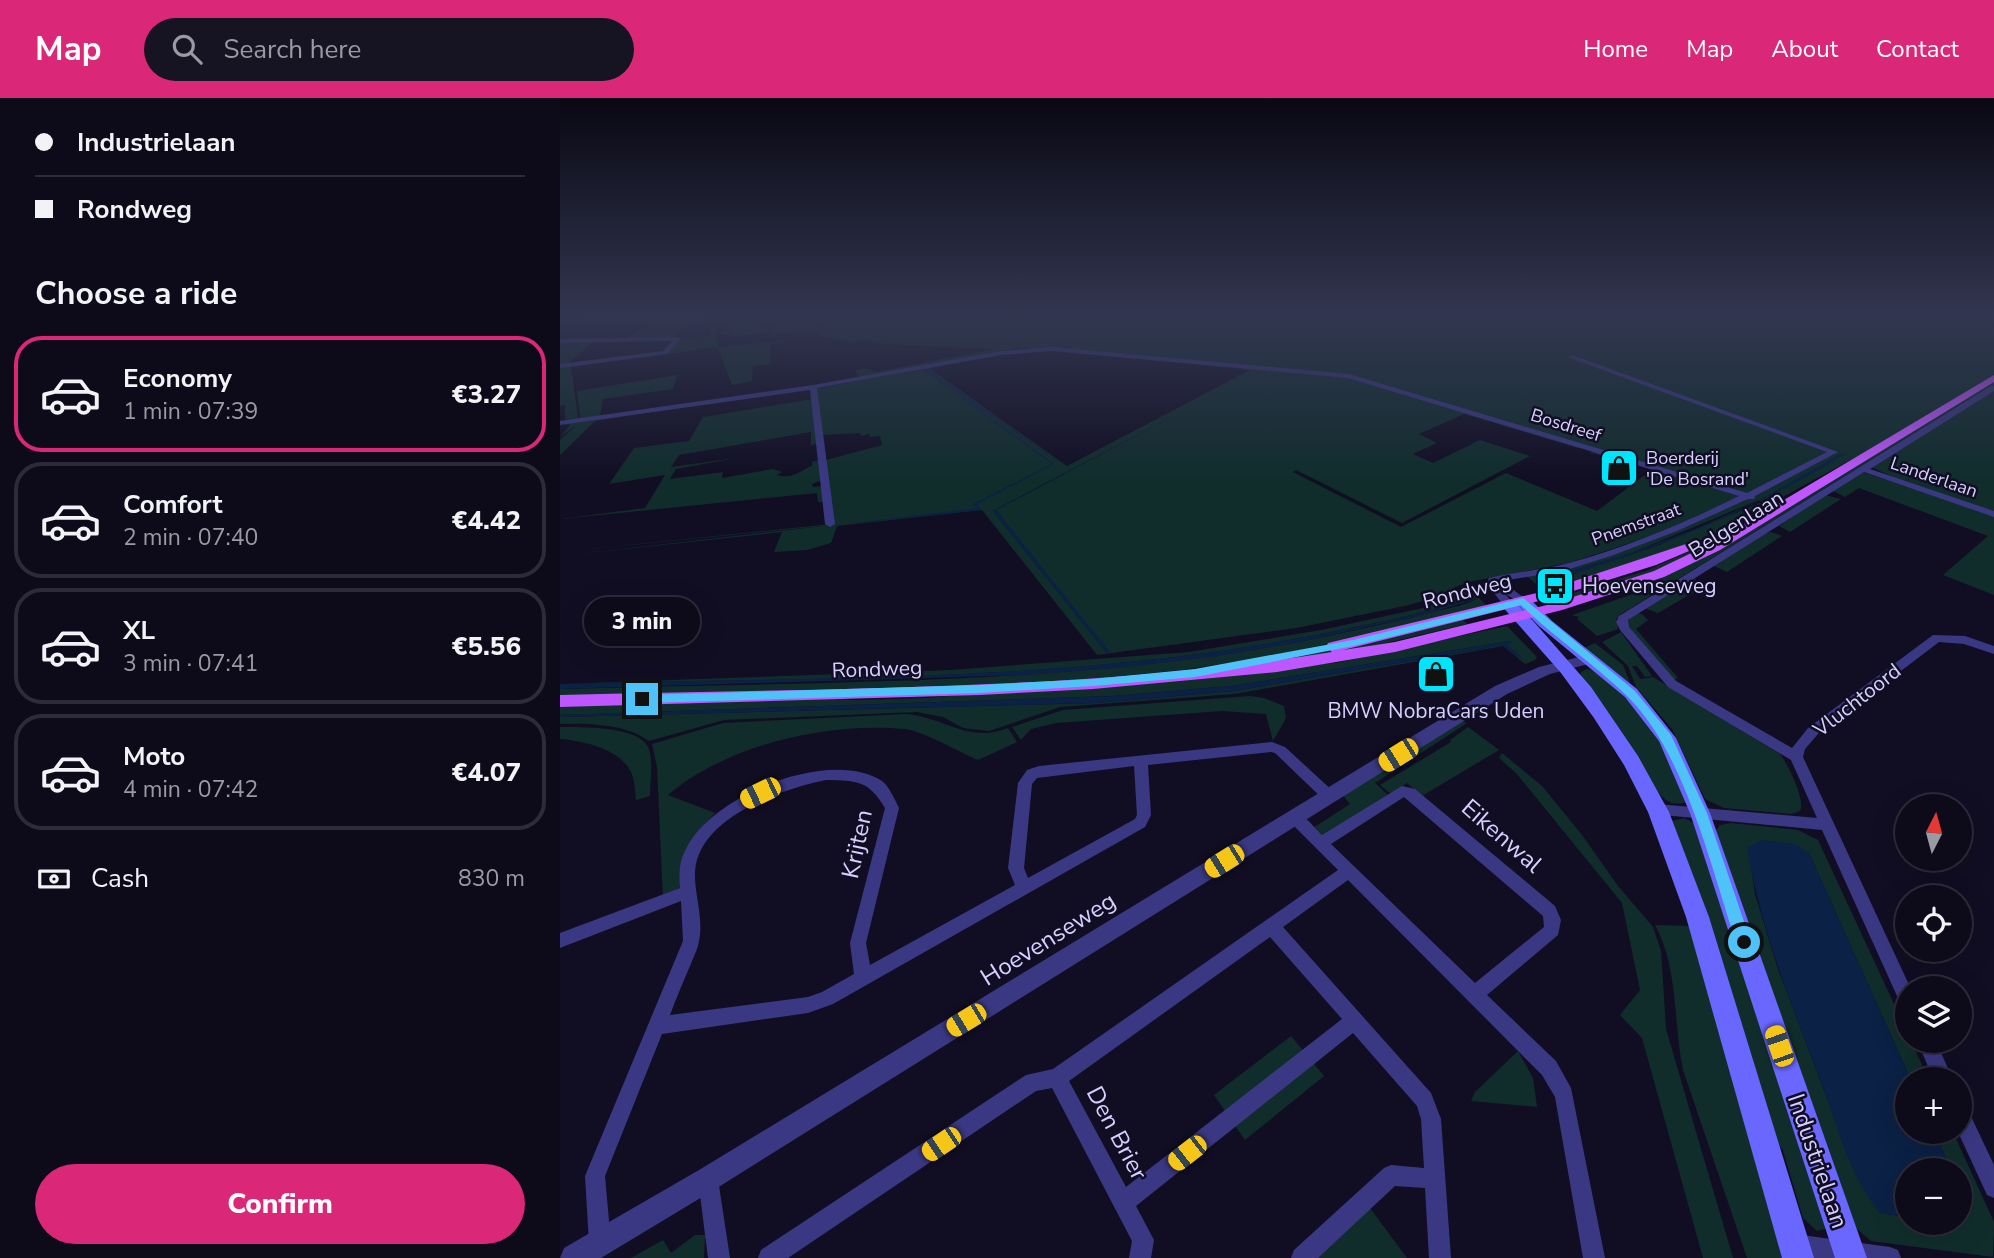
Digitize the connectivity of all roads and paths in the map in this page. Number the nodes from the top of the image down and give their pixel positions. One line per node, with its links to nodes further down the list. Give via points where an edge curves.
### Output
1 (895, 372): 5 (street, Bosdreef)
2 (1305, 372): 9 (street, Bosdreef, via 1349,376)
3 (1615, 372): 9 (street, Pnemstraat, via 1834,452)
4 (1994, 378): 12 (main road, Rondweg, via 1715,547 1659,574)
5 (813, 387): 7 (street, Bosdreef); 11 (street)
6 (1994, 388): 8 (street, Belgenlaan)
7 (560, 424)
8 (1863, 469): 10 (street, Landerlaan); 16 (street, Belgenlaan, via 1629,613 1622,622 1672,684)
9 (1751, 497): 12 (street, Pnemstraat, via 1584,561 1493,580 1495,588)
10 (1994, 514)
11 (830, 524)
12 (1522, 608): 14 (main road, Industrielaan); 14 (main road, Industrielaan); 15 (main road, Rondweg, via 1345,657 1093,683)
13 (1994, 650): 16 (street, Vluchtoord, via 1965,640 1937,638 1813,731)
14 (1575, 664): 18 (street, Hoevenseweg, via 1512,684); 19 (main road, Industrielaan); 20 (main road, Industrielaan, via 1631,693 1667,738)
15 (560, 701)
16 (1796, 757): 22 (street, Vluchtoord)
17 (1141, 761): 18 (street, via 1272,747); 25 (street, via 1144,815 1140,823); 25 (street, via 1039,771 1028,778 1016,868)
18 (1330, 797): 21 (street, Hoevenseweg)
19 (1657, 810): 20 (street); 41 (main road, Industrielaan, via 1700,926)
20 (1700, 813): 22 (street); 42 (main road, Industrielaan)
21 (1295, 818): 23 (street); 36 (street, Hoevenseweg)
22 (1827, 825): 30 (street, Vluchtoord)
23 (1320, 844): 24 (street); 31 (street, Eikenwal, via 1402,791 1410,793 1549,911 1552,930)
24 (1348, 872): 27 (street); 31 (street)
25 (1024, 887): 29 (street)
26 (689, 891): 28 (street); 29 (street, Krijten, via 693,849 715,820 737,804 808,778 853,775 869,779 889,797 892,808 858,943); 33 (street, Krijten, via 691,941)
27 (1271, 926): 32 (street); 34 (street)
28 (560, 941)
29 (863, 976): 33 (street, via 808,1005)
30 (1896, 976)
31 (1475, 994): 49 (street, via 1549,1068 1564,1095)
32 (1354, 1021): 37 (street, via 1424,1100 1431,1119); 39 (street)
33 (655, 1026): 40 (street, Krijten, via 594,1176)
34 (1057, 1078): 39 (street, Den Brier); 45 (street, Den Brier, via 1033,1082)
35 (1972, 1141): 38 (street)
36 (708, 1178): 40 (street, Hoevenseweg); 44 (street)
37 (1435, 1179): 47 (street, via 1391,1175); 48 (street)
38 (1994, 1188)
39 (1124, 1202): 46 (street, Den Brier, via 1143,1240)
40 (600, 1243): 43 (street, Hoevenseweg)
41 (1796, 1252): 42 (street)
42 (1850, 1255): 50 (street)
43 (574, 1258)
44 (719, 1258)
45 (769, 1258)
46 (1140, 1258)
47 (1302, 1258)
48 (1440, 1258)
49 (1594, 1258)
50 (1890, 1258)

